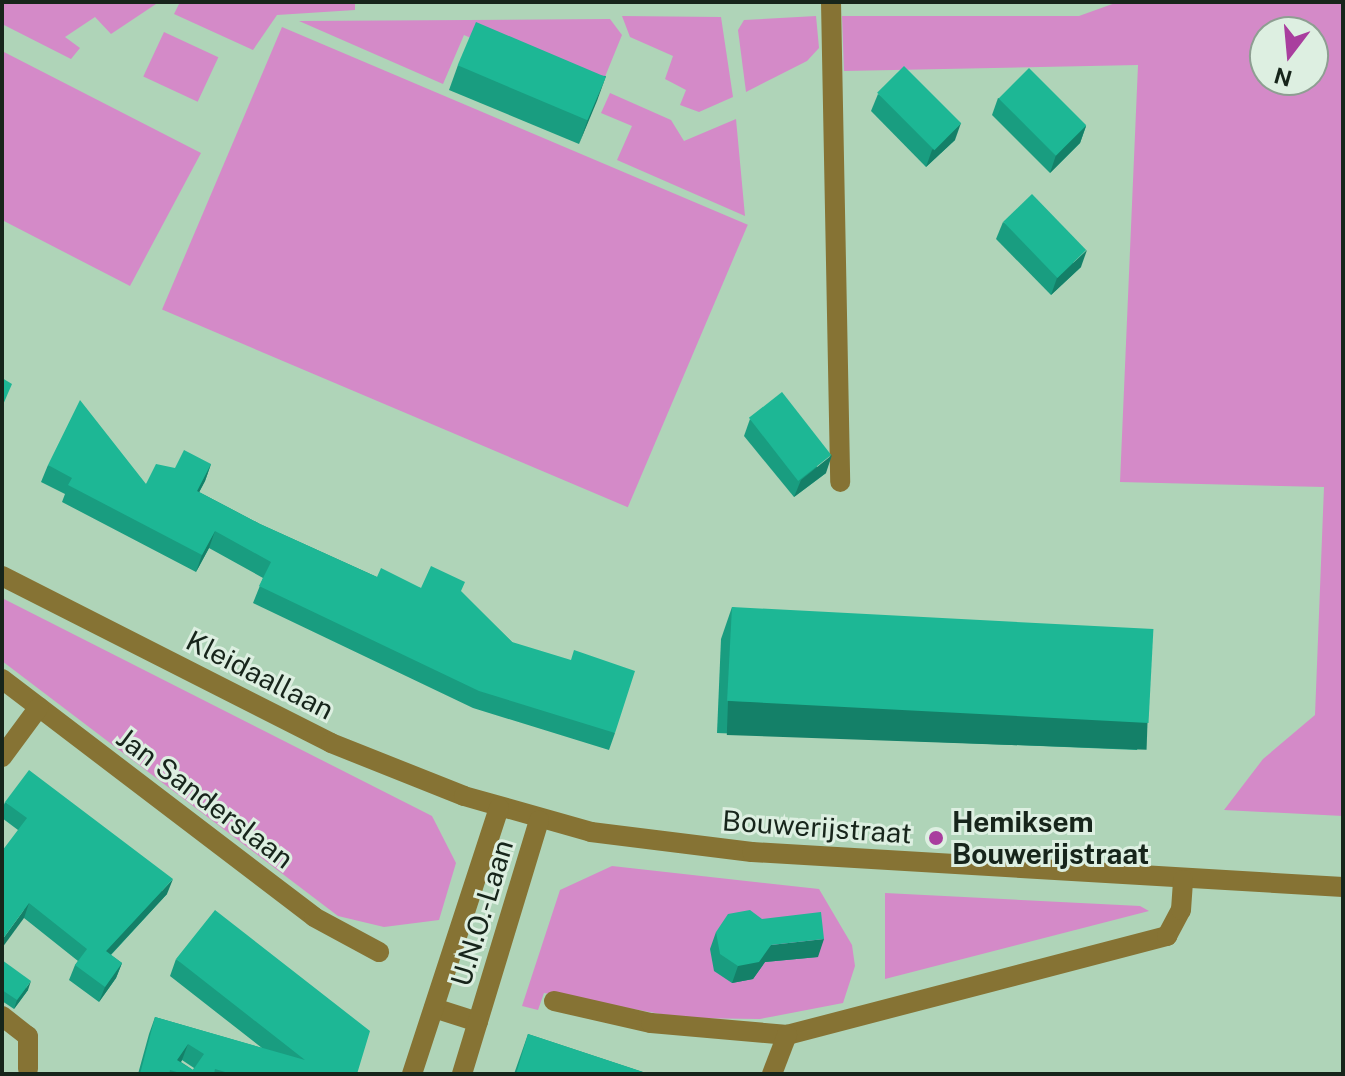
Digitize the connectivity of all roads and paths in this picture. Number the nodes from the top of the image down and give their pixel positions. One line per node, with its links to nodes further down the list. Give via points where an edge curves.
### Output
1 (831, 2): 2 (street)
2 (840, 482)
3 (2, 576): 7 (street, Kleidaallaan, via 331,743)
4 (2, 679): 5 (street, Jan Sanderslaan)
5 (39, 707): 6 (street); 11 (street, Jan Sanderslaan, via 314,917)
6 (2, 757)
7 (499, 808): 8 (street, Bouwerijstraat); 13 (street, U.N.O.-Laan)
8 (539, 820): 9 (street, Bouwerijstraat, via 698,847); 15 (street, U.N.O.-Laan)
9 (1183, 880): 10 (street, Bouwerijstraat); 16 (street, via 1181,910 1167,936)
10 (1343, 887)
11 (379, 952)
12 (554, 1001): 16 (street, via 651,1023)
13 (434, 1008): 15 (street, U.N.O.-Laan); 18 (street, U.N.O.-Laan)
14 (2, 1016): 17 (street, via 28,1036)
15 (478, 1022): 19 (street, U.N.O.-Laan)
16 (787, 1035): 20 (street)
17 (28, 1069)
18 (412, 1074)
19 (462, 1074)
20 (772, 1074)

